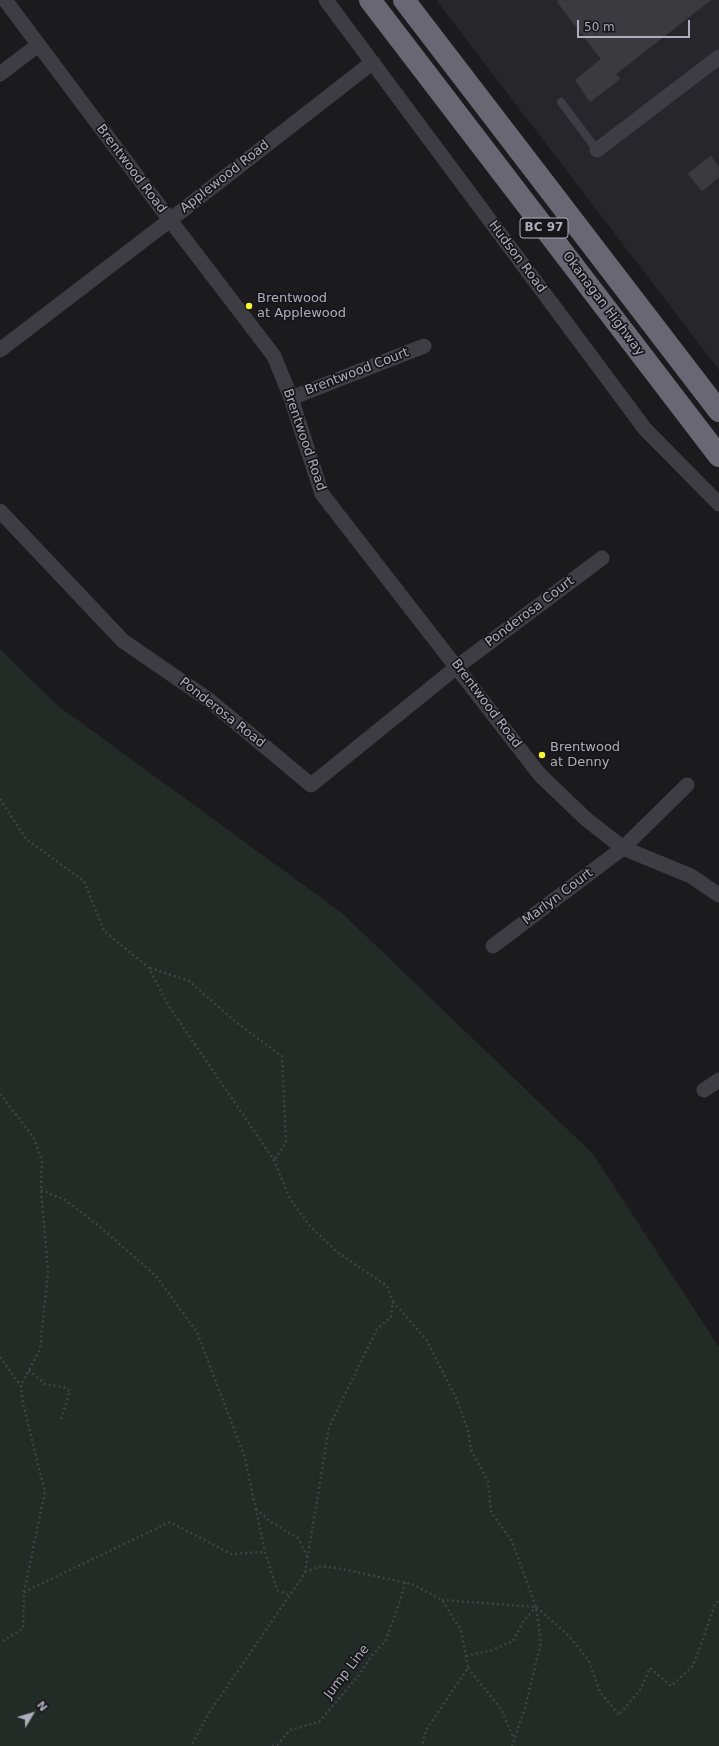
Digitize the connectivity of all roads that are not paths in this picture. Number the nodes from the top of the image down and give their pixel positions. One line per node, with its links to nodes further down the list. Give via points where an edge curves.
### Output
1 (5, 0): 5 (street, Brentwood Road)
2 (326, 0): 7 (street, Hudson Road)
3 (370, 0): 16 (highway, Okanagan Highway / BC 97)
4 (404, 0): 15 (highway, Okanagan Highway / BC 97)
5 (38, 45): 8 (street); 11 (street, Brentwood Road)
6 (719, 57): 10 (street)
7 (373, 62): 11 (street, Applewood Road); 17 (street, Hudson Road, via 645,429)
8 (0, 74)
9 (561, 102): 10 (lane)
10 (597, 150)
11 (170, 220): 13 (street, Applewood Road); 14 (street, Brentwood Road, via 274,356)
12 (424, 346): 14 (street, Brentwood Court)
13 (0, 350)
14 (291, 398): 20 (street, Brentwood Road, via 322,494)
15 (719, 411)
16 (719, 456)
17 (719, 504)
18 (0, 511): 20 (street, Ponderosa Road, via 123,641 209,700 311,785)
19 (602, 558): 20 (street, Ponderosa Court)
20 (458, 666): 22 (street, Brentwood Road, via 540,774 586,819)
21 (687, 785): 22 (street, Marlyn Court)
22 (623, 848): 23 (street, Brentwood Road, via 691,876); 24 (street, Marlyn Court)
23 (719, 895)
24 (493, 946)
25 (719, 1080): 26 (street)
26 (704, 1090)

